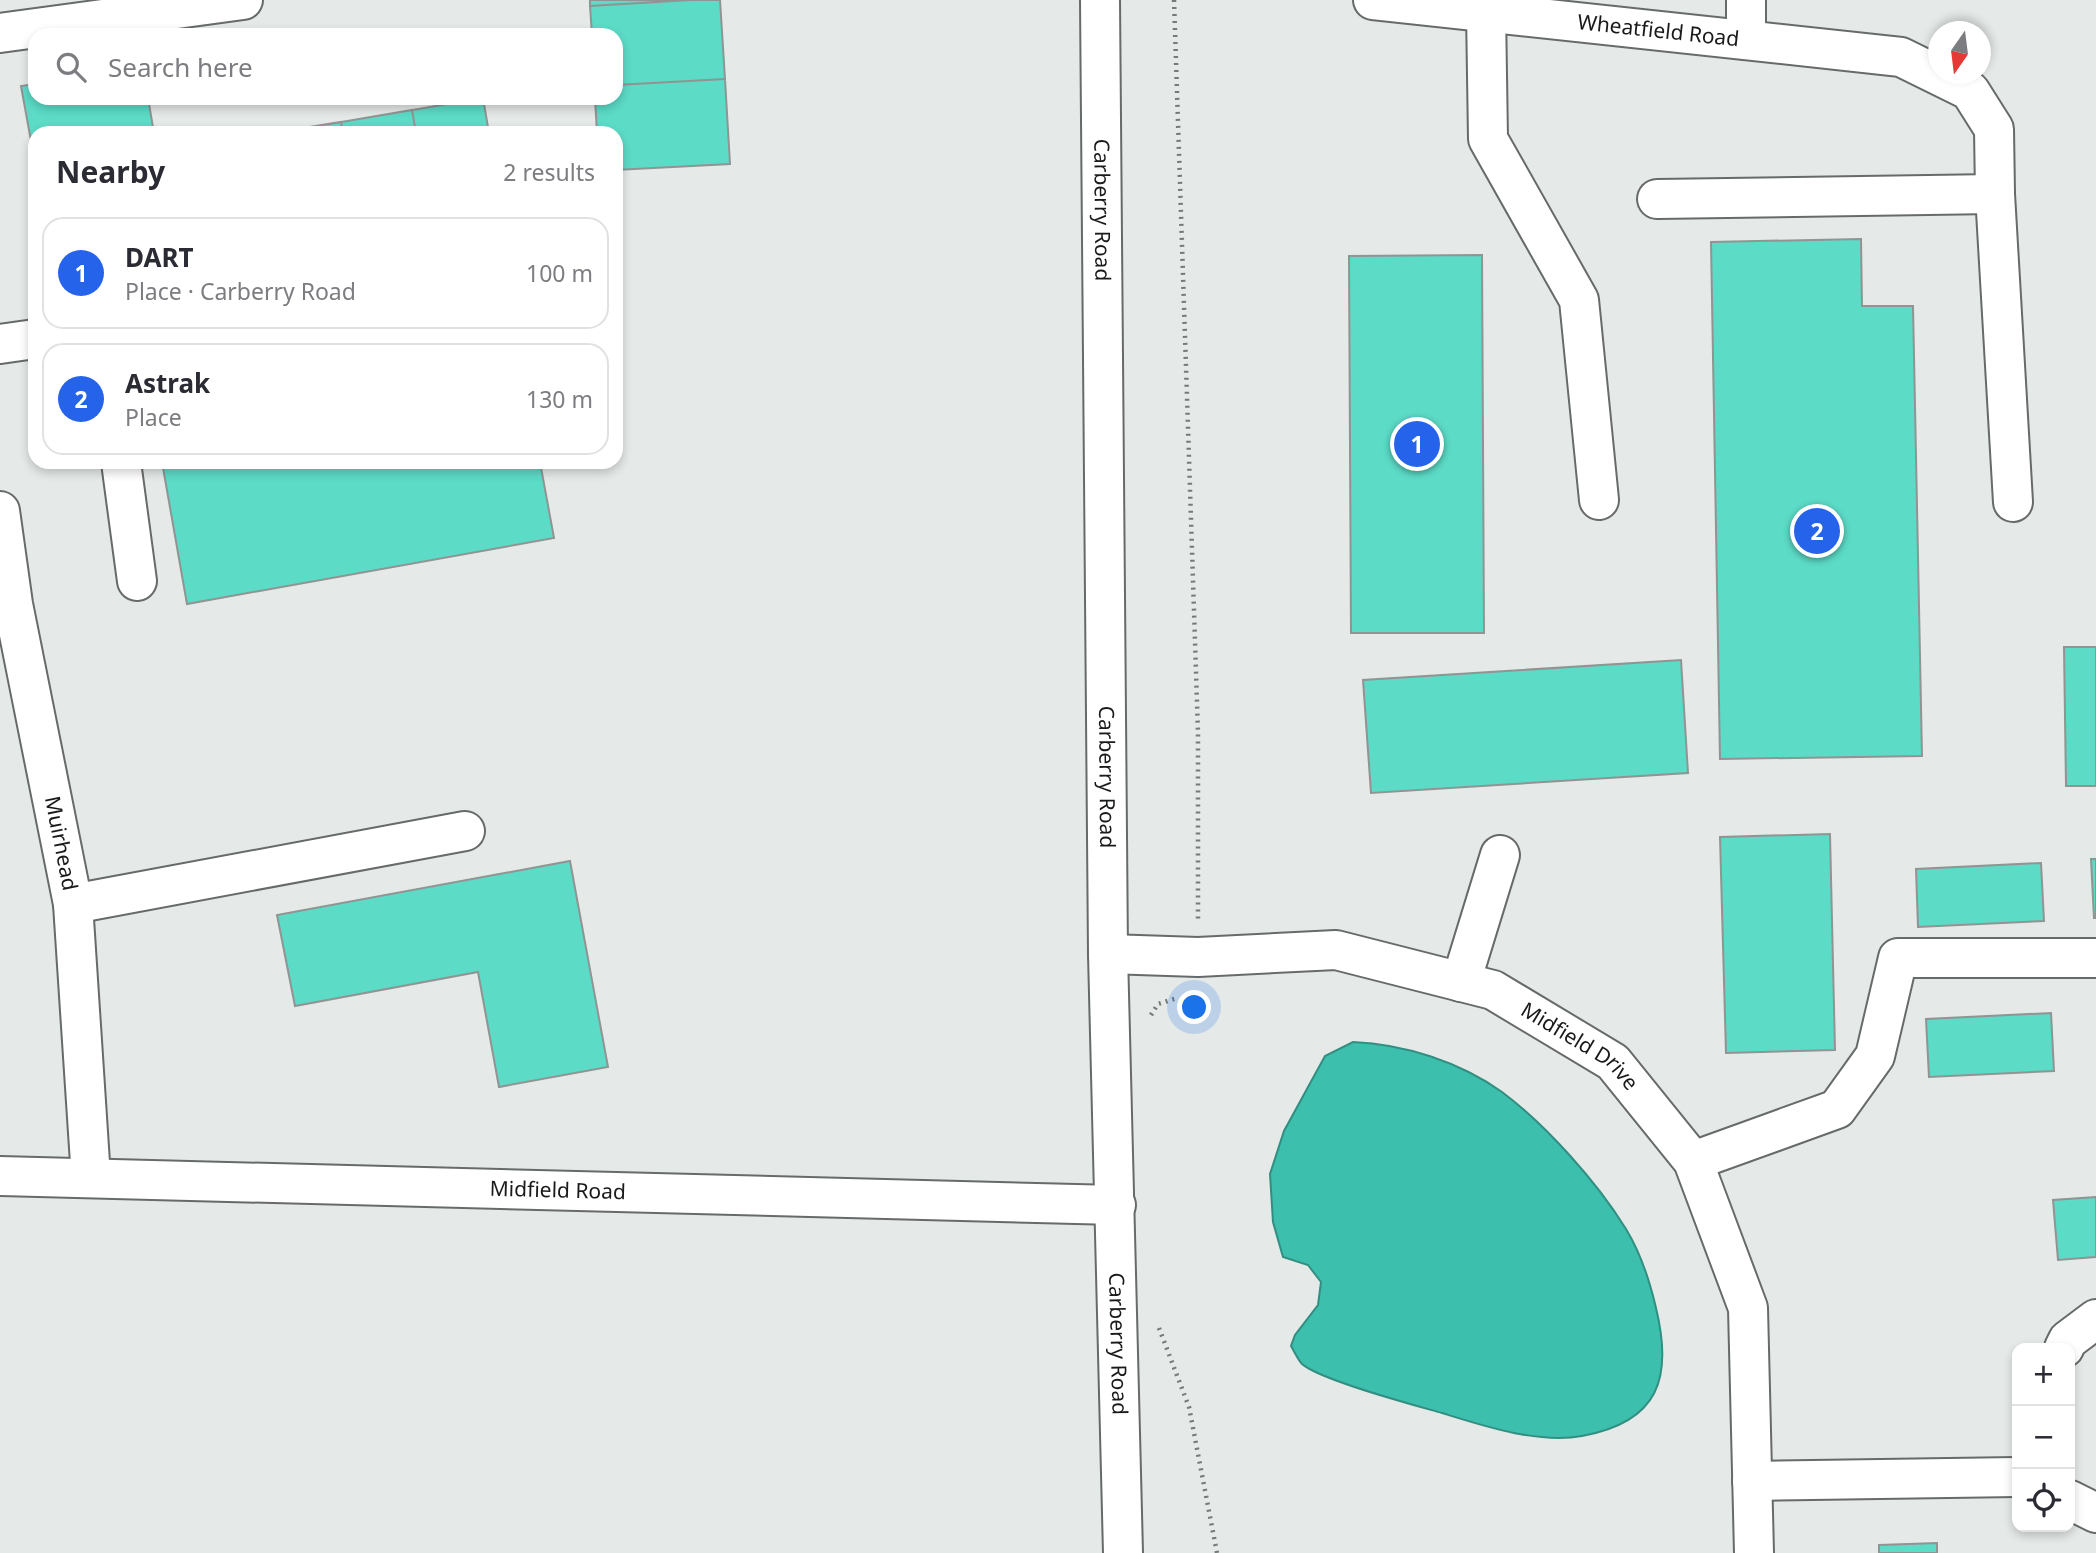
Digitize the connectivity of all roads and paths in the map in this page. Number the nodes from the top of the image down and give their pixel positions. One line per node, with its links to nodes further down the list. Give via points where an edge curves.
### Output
1 (243, 0): 6 (street)
2 (1100, 0): 23 (street, Carberry Road)
3 (1174, 0): 24 (path, via 1198,733)
4 (1373, 0): 7 (street, Wheatfield Road)
5 (1746, 0): 9 (street)
6 (118, 8): 8 (street)
7 (1486, 11): 9 (street, Wheatfield Road); 15 (street, via 1488,139 1579,300)
8 (0, 33)
9 (1746, 40): 10 (street, Wheatfield Road, via 1901,57 1970,91 1994,129)
10 (1995, 194): 11 (street); 16 (street, Wheatfield Road)
11 (1657, 199)
12 (28, 340): 13 (street)
13 (0, 344)
14 (122, 469): 18 (street)
15 (1599, 500)
16 (2013, 502)
17 (0, 512): 19 (street, Muirhead)
18 (137, 581)
19 (6, 605): 22 (street, Muirhead)
20 (465, 831): 22 (street)
21 (1500, 855): 26 (street)
22 (74, 905): 30 (street, Muirhead)
23 (1108, 954): 24 (street, Midfield Drive); 31 (street, Carberry Road)
24 (1198, 957): 26 (street, Midfield Drive, via 1336,950); 27 (path, via 1195,993 1158,1004)
25 (2096, 958): 28 (street, via 1898,958 1875,1056 1837,1109)
26 (1461, 982): 28 (street, Midfield Drive, via 1493,990 1614,1062)
27 (1146, 1022)
28 (1693, 1161): 36 (street, Midfield Drive, via 1748,1308)
29 (0, 1177): 30 (street, Midfield Road)
30 (91, 1178): 31 (street, Midfield Road)
31 (1116, 1205): 39 (street, Carberry Road)
32 (2096, 1319): 34 (street)
33 (1156, 1323): 40 (path, via 1189,1407)
34 (2066, 1343)
35 (2012, 1477): 36 (street)
36 (1752, 1481): 41 (street, Midfield Drive)
37 (2075, 1502): 38 (street)
38 (2096, 1513)
39 (1123, 1553)
40 (1217, 1553)
41 (1754, 1553)

